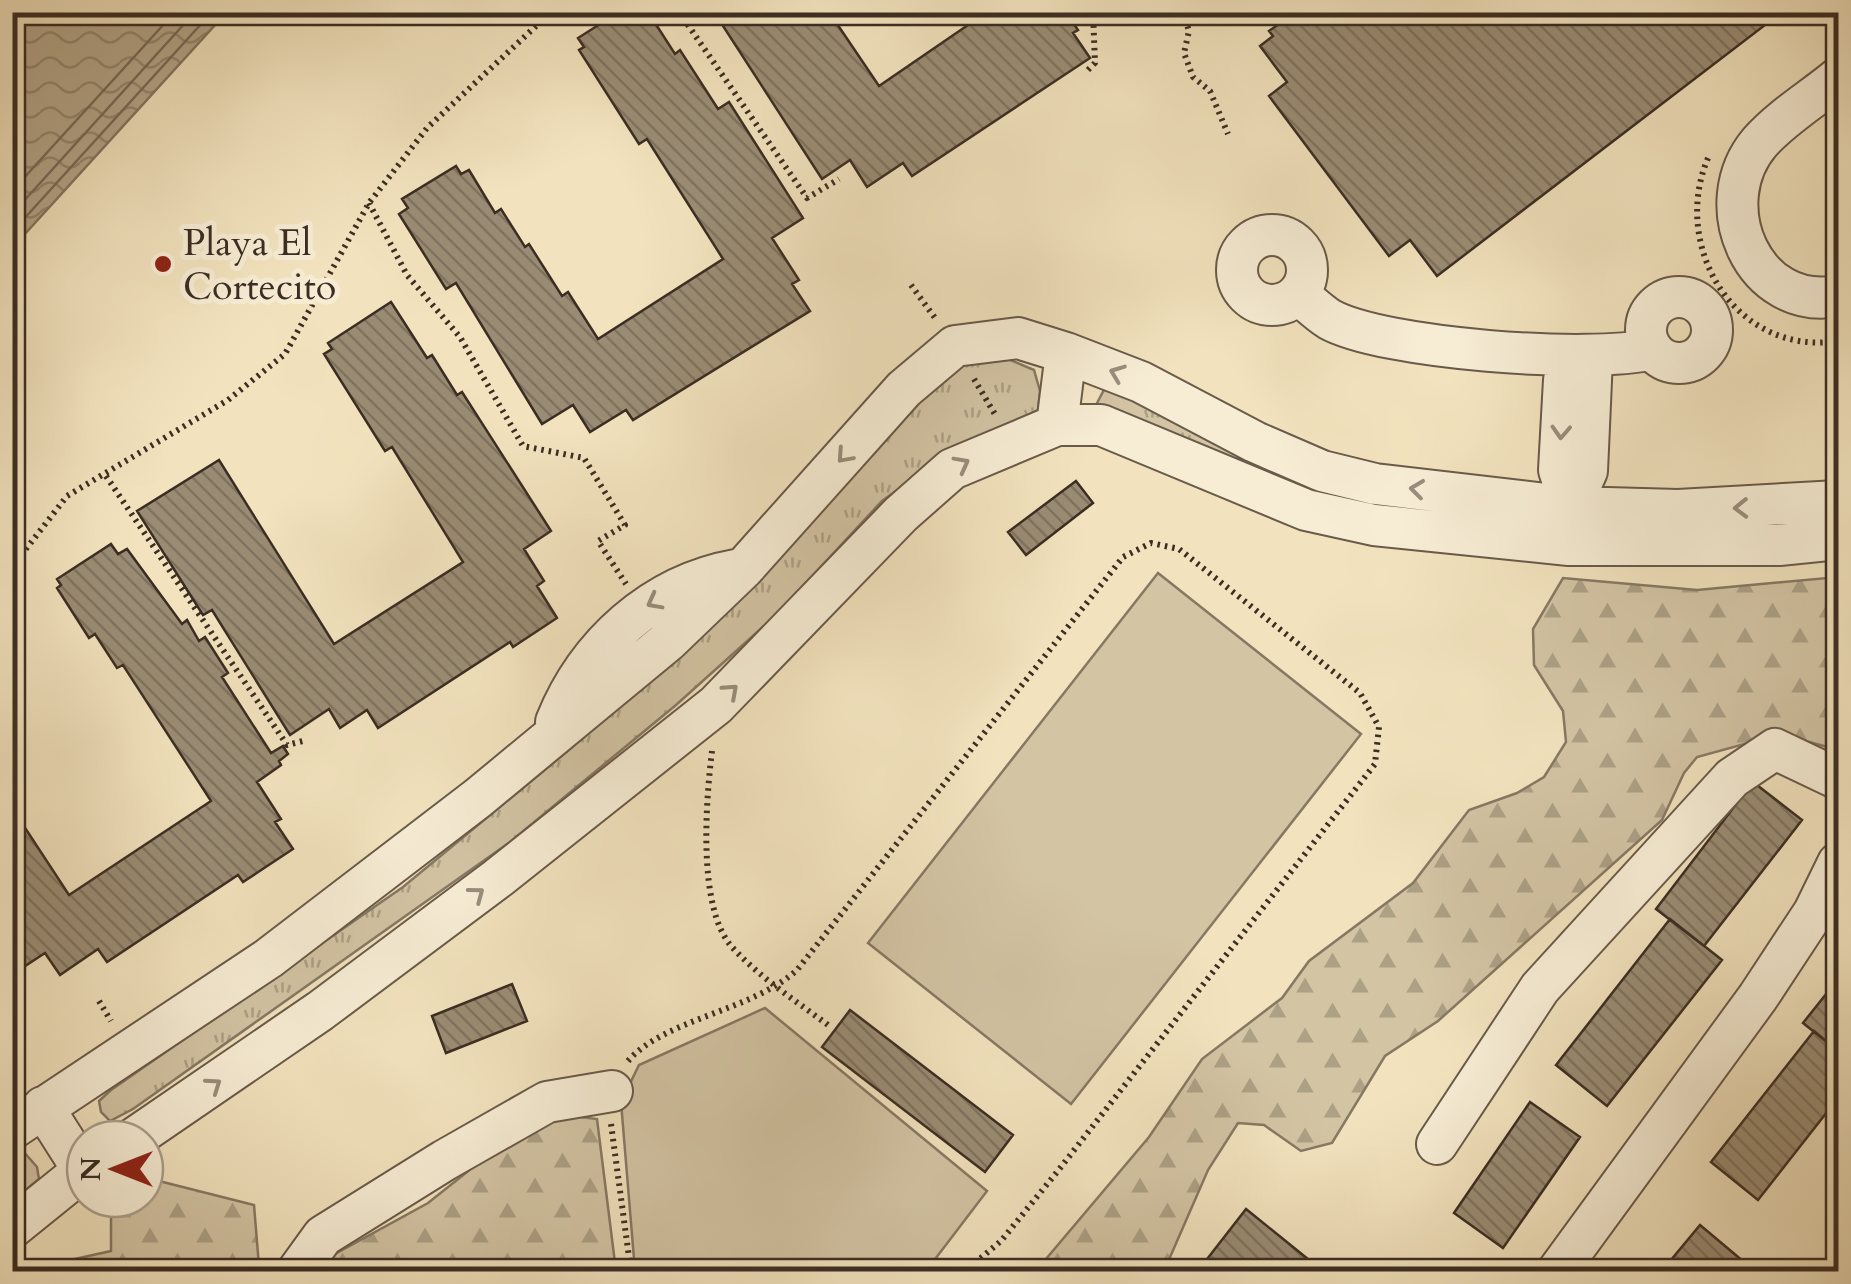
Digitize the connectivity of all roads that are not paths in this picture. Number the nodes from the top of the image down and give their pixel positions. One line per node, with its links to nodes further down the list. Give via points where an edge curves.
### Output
1 (1838, 78): 3 (lane, via 1758,143 1740,185 1737,224 1756,269 1790,294)
2 (1298, 294): 6 (lane, via 1330,320 1410,341)
3 (1838, 296)
4 (1652, 349): 6 (lane)
5 (1066, 354): 7 (lane); 9 (lane, one-way to 5, via 1322,470 1141,382); 14 (lane, one-way to 14, via 1018,338 955,346 904,389 744,568 668,641 269,958)
6 (1579, 357): 9 (lane, via 1559,470)
7 (1057, 425): 9 (lane, via 1101,426 1306,510 1374,525); 15 (lane, one-way to 7, via 484,890 716,705 952,468)
8 (1838, 501): 9 (lane, one-way to 9, via 1678,510)
9 (1570, 526): 10 (lane, via 1779,545)
10 (1838, 539)
11 (1838, 779): 16 (lane, via 1775,749 1732,778 1540,988)
12 (1838, 864): 21 (lane, via 1758,997)
13 (612, 1091): 20 (lane, via 547,1102 444,1160 323,1236)
14 (28, 1118): 17 (lane)
15 (162, 1119)
16 (1438, 1144)
17 (65, 1152)
18 (65, 1185): 19 (lane)
19 (12, 1228)
20 (297, 1272)
21 (1557, 1272)

